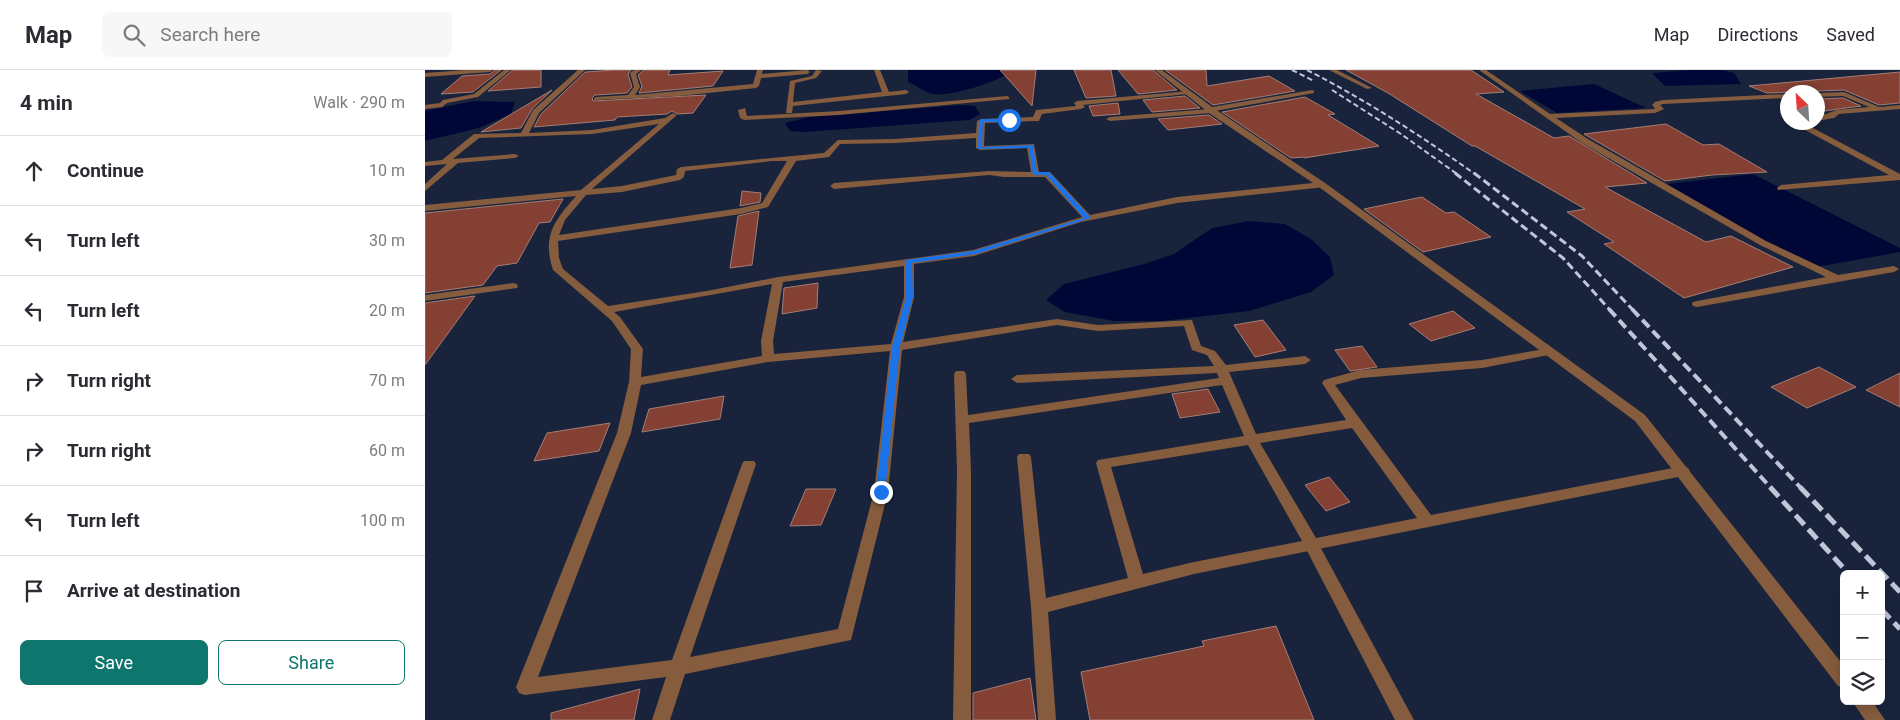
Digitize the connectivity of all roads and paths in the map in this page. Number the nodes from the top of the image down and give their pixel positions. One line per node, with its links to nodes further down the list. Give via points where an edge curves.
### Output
1 (490, 70): 11 (street)
2 (508, 70): 23 (street, via 476,96)
3 (583, 70): 33 (street, via 536,112)
4 (639, 70): 19 (street, via 633,73 637,87)
5 (821, 70): 10 (street); 22 (street, via 815,77 792,82)
6 (877, 70): 16 (street)
7 (1158, 70): 14 (street)
8 (1332, 70): 12 (street)
9 (1483, 70): 29 (street)
10 (760, 73): 19 (street, via 756,86)
11 (425, 75)
12 (1369, 88)
13 (906, 92): 16 (street)
14 (1187, 92): 27 (street); 34 (street, via 1077,103 1081,107 1039,112 1036,119 981,121)
15 (1312, 92): 27 (street)
16 (886, 94): 22 (street)
17 (1825, 95): 25 (street, via 1844,94)
18 (1780, 96): 29 (street, via 1663,102 1657,103 1660,109 1655,111)
19 (630, 97): 21 (street)
20 (1007, 98): 28 (street)
21 (595, 100)
22 (790, 104): 28 (street)
23 (425, 107)
24 (1900, 107): 25 (street)
25 (1879, 109): 30 (street, via 1837,112)
26 (742, 110): 28 (street, via 744,118)
27 (1212, 110): 31 (street); 42 (street)
28 (789, 116)
29 (1550, 116): 52 (street, via 1649,179 1763,243)
30 (1825, 117)
31 (1110, 119)
32 (1812, 130): 41 (street)
33 (524, 135): 38 (street, via 477,136); 46 (street, via 592,132 670,118)
34 (980, 135): 36 (street, via 839,142 826,155); 40 (street, via 980,148 1031,146)
35 (515, 156): 37 (street)
36 (793, 159): 46 (street, via 681,169 680,177 622,189); 49 (street, via 765,205)
37 (456, 161): 38 (street); 44 (street)
38 (445, 162): 39 (street)
39 (425, 164)
40 (1035, 174): 43 (street, via 989,173); 48 (street, via 1047,174)
41 (1899, 177): 45 (street)
42 (1322, 185): 48 (street, via 1177,200); 59 (street)
43 (834, 186)
44 (425, 188)
45 (1781, 188)
46 (585, 192): 47 (street); 49 (street, via 561,219)
47 (425, 208)
48 (1088, 218): 50 (street, via 974,253)
49 (553, 239): 57 (street, via 558,270)
50 (909, 262): 53 (street); 58 (street, via 909,297)
51 (1898, 270): 52 (street)
52 (1837, 278): 56 (street)
53 (778, 280): 57 (street); 60 (street, via 767,341)
54 (513, 286): 55 (street)
55 (425, 298)
56 (1697, 304)
57 (606, 310): 65 (street, via 616,318 637,348)
58 (896, 347): 60 (street); 63 (street, via 1057,322 1098,328 1188,322 1196,348 1211,353); 76 (street, via 881,492 845,635)
59 (1550, 352): 67 (street, via 1482,364 1360,374 1328,383); 71 (street, via 1640,418)
60 (768, 358): 65 (street)
61 (1305, 360): 63 (street)
62 (960, 374): 66 (street)
63 (1223, 375): 64 (street); 66 (street); 68 (street)
64 (1017, 379)
65 (635, 382): 76 (street, via 624,433 525,687)
66 (962, 420): 80 (street)
67 (1356, 423): 68 (street); 72 (street)
68 (1252, 440): 73 (street); 74 (street, via 1103,463)
69 (1024, 457): 75 (street)
70 (749, 464): 76 (street)
71 (1683, 472): 72 (street); 77 (street)
72 (1427, 521): 73 (street)
73 (1312, 545): 74 (street); 82 (street)
74 (1137, 582): 75 (street)
75 (1039, 608): 81 (street)
76 (679, 667): 79 (street)
77 (1840, 675)
78 (1864, 705): 83 (street)
79 (661, 720)
80 (962, 720)
81 (1047, 720)
82 (1405, 720)
83 (1876, 720)

